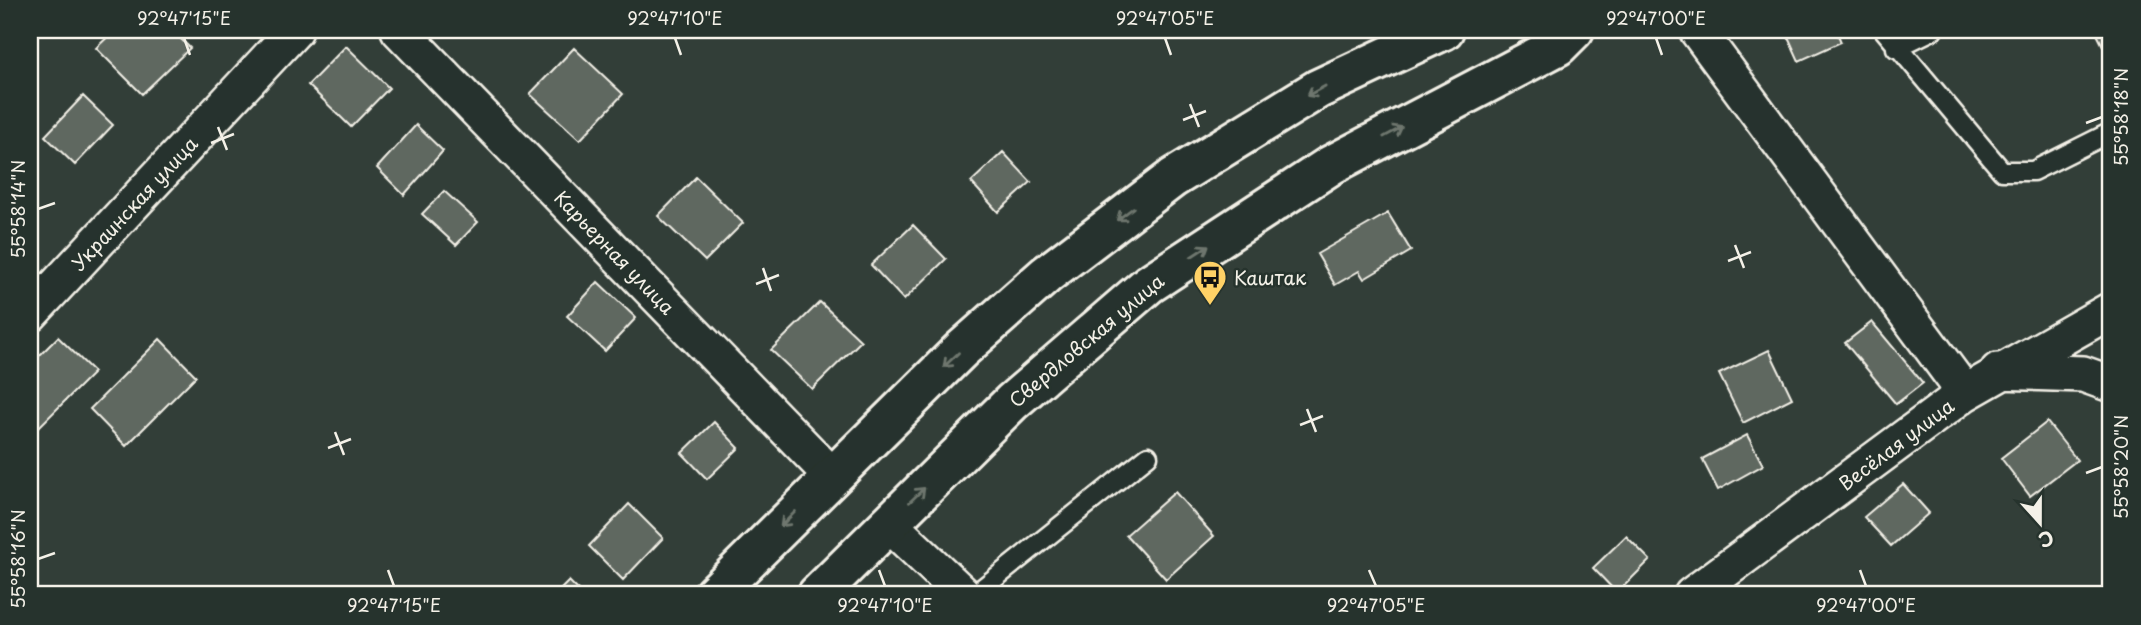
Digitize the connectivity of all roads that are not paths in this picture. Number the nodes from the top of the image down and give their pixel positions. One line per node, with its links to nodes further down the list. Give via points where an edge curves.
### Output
1 (295, 30): 11 (street, Украинская улица)
2 (399, 30): 16 (street, Карьерная улица)
3 (1444, 30): 16 (highway, one-way to 16, via 1318,89 1173,178 1047,274)
4 (1574, 30): 17 (highway, Свердловская улица, one-way to 4, via 1012,402 1149,284 1331,165 1558,46)
5 (1697, 30): 14 (street)
6 (1884, 30): 8 (lane)
7 (1933, 30): 8 (lane)
8 (1896, 48): 9 (lane, via 2002,171 2033,171)
9 (2111, 132)
10 (2111, 310): 12 (street, Весёлая улица)
11 (30, 314)
12 (1998, 371): 13 (street, via 2083,374); 14 (street, Весёлая улица)
13 (2111, 384)
14 (1965, 393): 22 (street, Весёлая улица)
15 (1148, 456): 21 (lane)
16 (831, 475): 18 (highway, one-way to 18)
17 (888, 523): 19 (highway, Свердловская улица); 20 (street)
18 (713, 595)
19 (817, 595)
20 (964, 595)
21 (974, 595)
22 (1692, 595)

